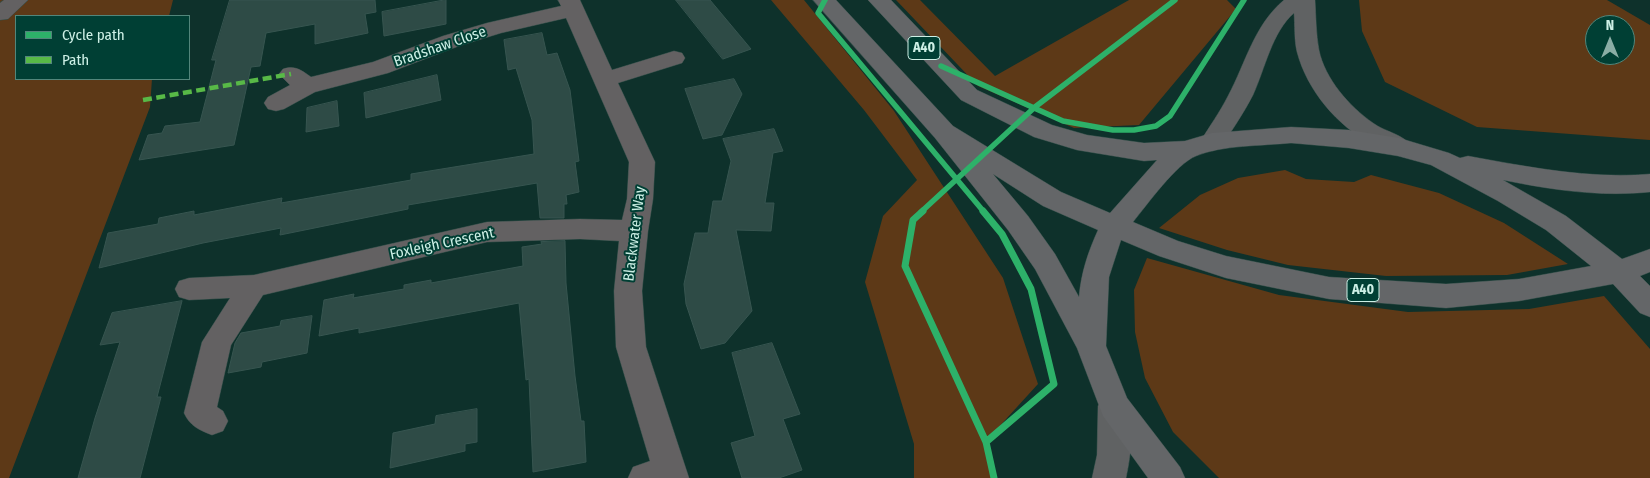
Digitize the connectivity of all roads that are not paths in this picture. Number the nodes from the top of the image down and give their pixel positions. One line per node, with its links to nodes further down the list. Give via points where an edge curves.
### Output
1 (17, 0): 7 (street)
2 (824, 0): 11 (highway, A40)
3 (879, 0): 14 (highway, A40, via 977,99 1043,131 1086,144 1144,152)
4 (1297, 0): 12 (main road, via 1278,16 1240,97)
5 (1304, 0): 13 (main road, via 1308,51 1321,83 1339,106 1365,130)
6 (571, 5): 9 (street, Blackwater Way); 10 (street, Bradshaw Close, via 450,41 380,68 299,80)
7 (0, 14)
8 (674, 59): 9 (street)
9 (604, 80): 18 (street, Blackwater Way, via 642,162)
10 (276, 103)
11 (944, 132): 17 (highway, A40, via 1052,199); 24 (highway, A40, via 1018,223 1045,262)
12 (1212, 142): 13 (highway, A40, via 1291,135 1349,138); 14 (highway, A40)
13 (1399, 147): 15 (highway, A40)
14 (1184, 150): 17 (highway, A40, via 1158,173)
15 (1440, 160): 16 (highway, A40, via 1578,182); 20 (highway, A40, via 1556,223)
16 (1650, 183)
17 (1114, 226): 20 (highway, A40, via 1169,249 1226,267 1329,288 1446,296 1519,290); 24 (highway, A40, via 1095,277)
18 (634, 231): 21 (street, Foxleigh Crescent, via 487,232); 27 (street, Blackwater Way, via 628,291 631,347)
19 (1650, 260): 20 (highway, A40)
20 (1618, 272): 23 (highway, A40)
21 (254, 286): 22 (street, Foxleigh Crescent); 26 (street, via 217,342 200,413)
22 (189, 289)
23 (1650, 305)
24 (1091, 346): 25 (highway, A40)
25 (1114, 406): 28 (main road, via 1114,455); 29 (highway, A40)
26 (212, 421)
27 (662, 475)
28 (1109, 478)
29 (1168, 478)

